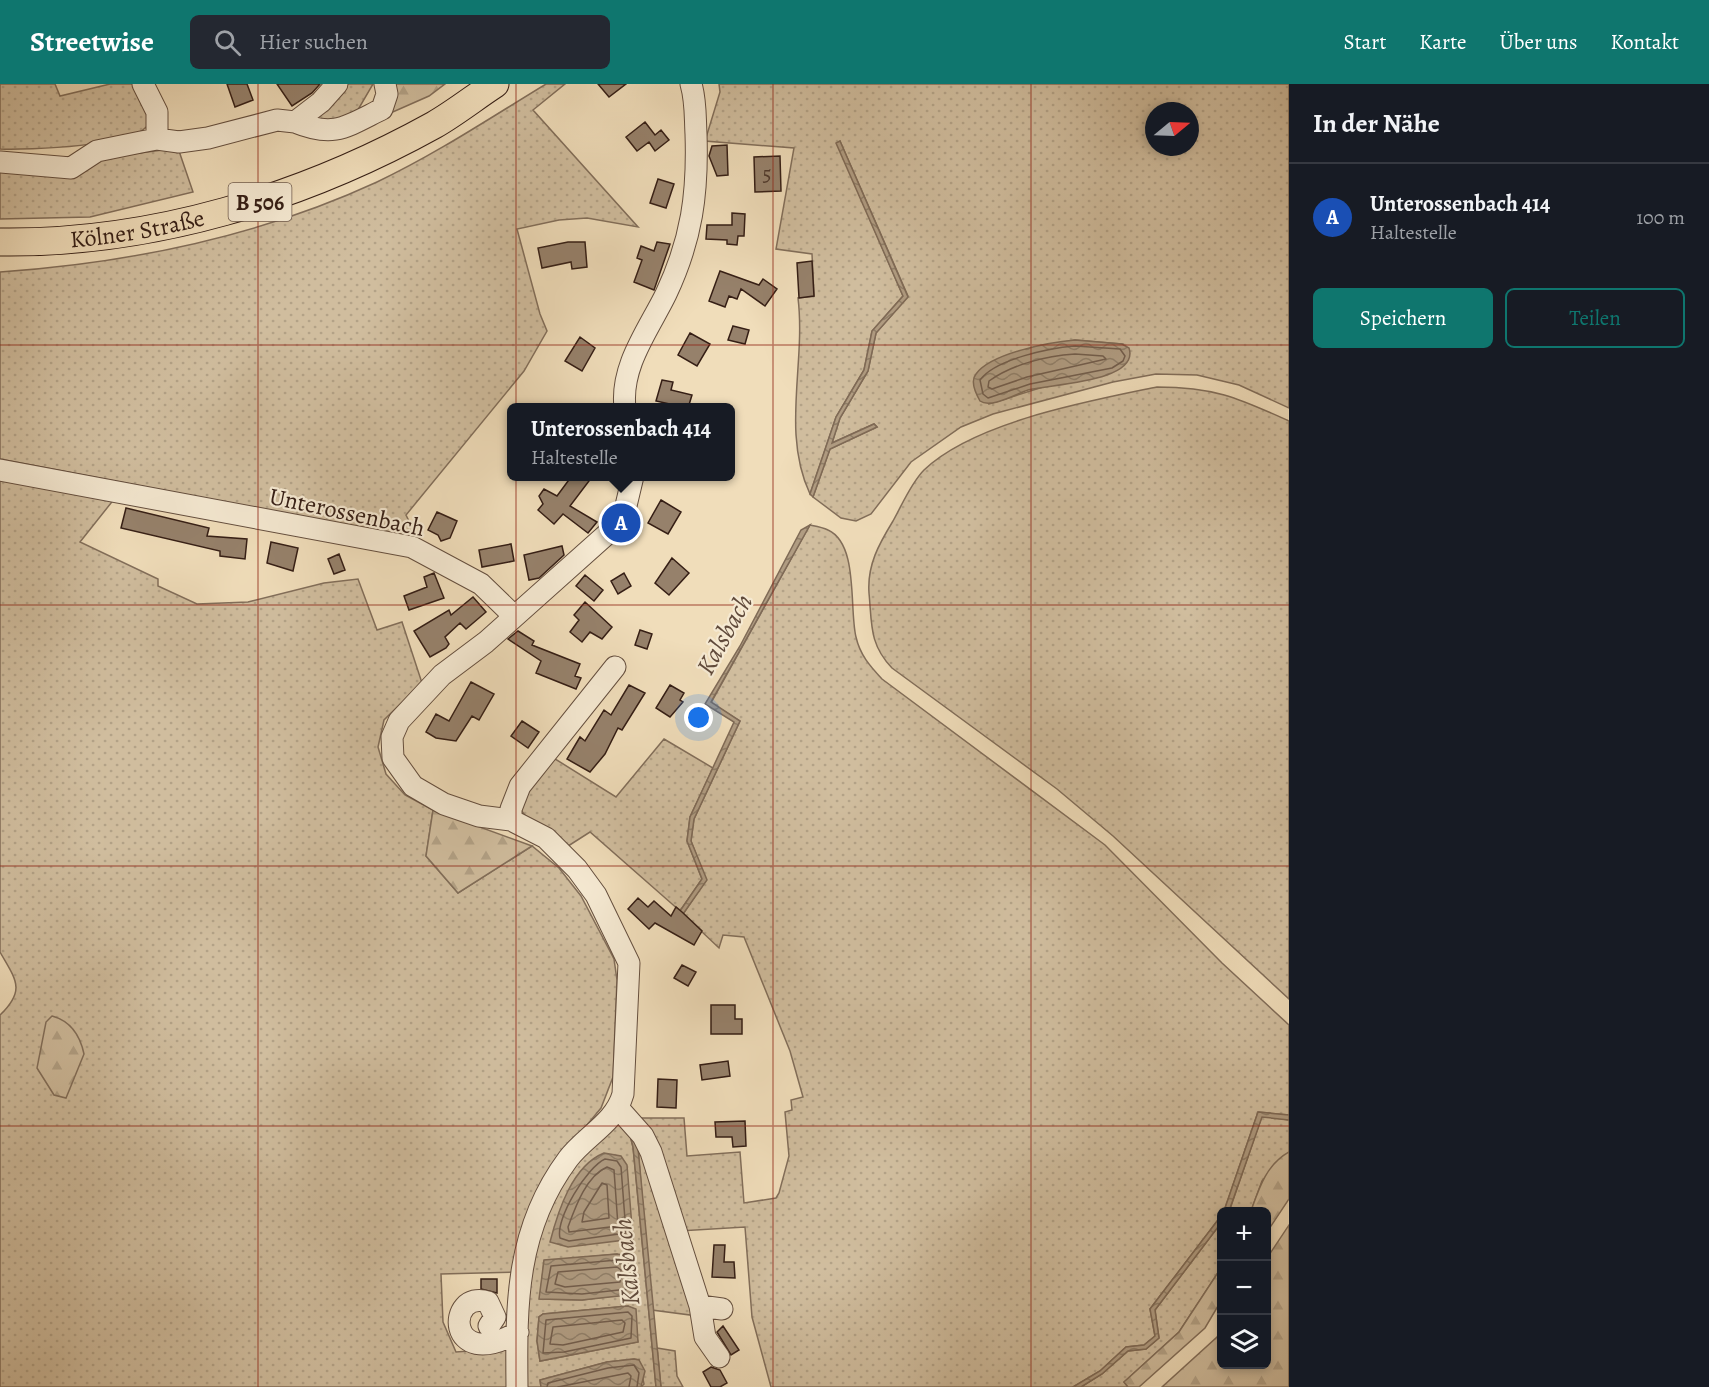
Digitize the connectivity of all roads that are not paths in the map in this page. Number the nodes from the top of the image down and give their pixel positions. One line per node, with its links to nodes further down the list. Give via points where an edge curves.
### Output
1 (143, 84): 7 (street, via 157,112)
2 (337, 84): 6 (street)
3 (386, 84): 6 (street, via 382,109 348,125 316,131)
4 (495, 84): 9 (main road, Kölner Straße / B 506, via 436,124 392,146 337,173 253,204 123,233 72,240)
5 (692, 84): 10 (street, via 697,146 693,218 666,293 628,368)
6 (295, 122): 7 (street, via 277,120 179,142)
7 (157, 139): 8 (street, via 97,152 71,168)
8 (0, 162)
9 (0, 242)
10 (624, 403)
11 (0, 470): 13 (street, Unterossenbach, via 412,547 481,584)
12 (632, 481): 13 (street, via 625,510 607,534)
13 (514, 616): 15 (street, via 442,675 399,721 393,737 393,758 413,786 444,804)
14 (615, 667): 15 (street, via 520,786)
15 (511, 820): 16 (street, via 546,838 577,869 596,895 629,963)
16 (619, 1109): 17 (street, via 643,1136 651,1152); 20 (street, via 573,1152 551,1181 532,1221 521,1272)
17 (700, 1306): 18 (street); 21 (street, via 705,1337)
18 (722, 1309)
19 (489, 1326): 20 (street, via 495,1317 488,1302 473,1302 459,1314 458,1324 471,1343 499,1343)
20 (518, 1332): 22 (street)
21 (719, 1357)
22 (518, 1387)

